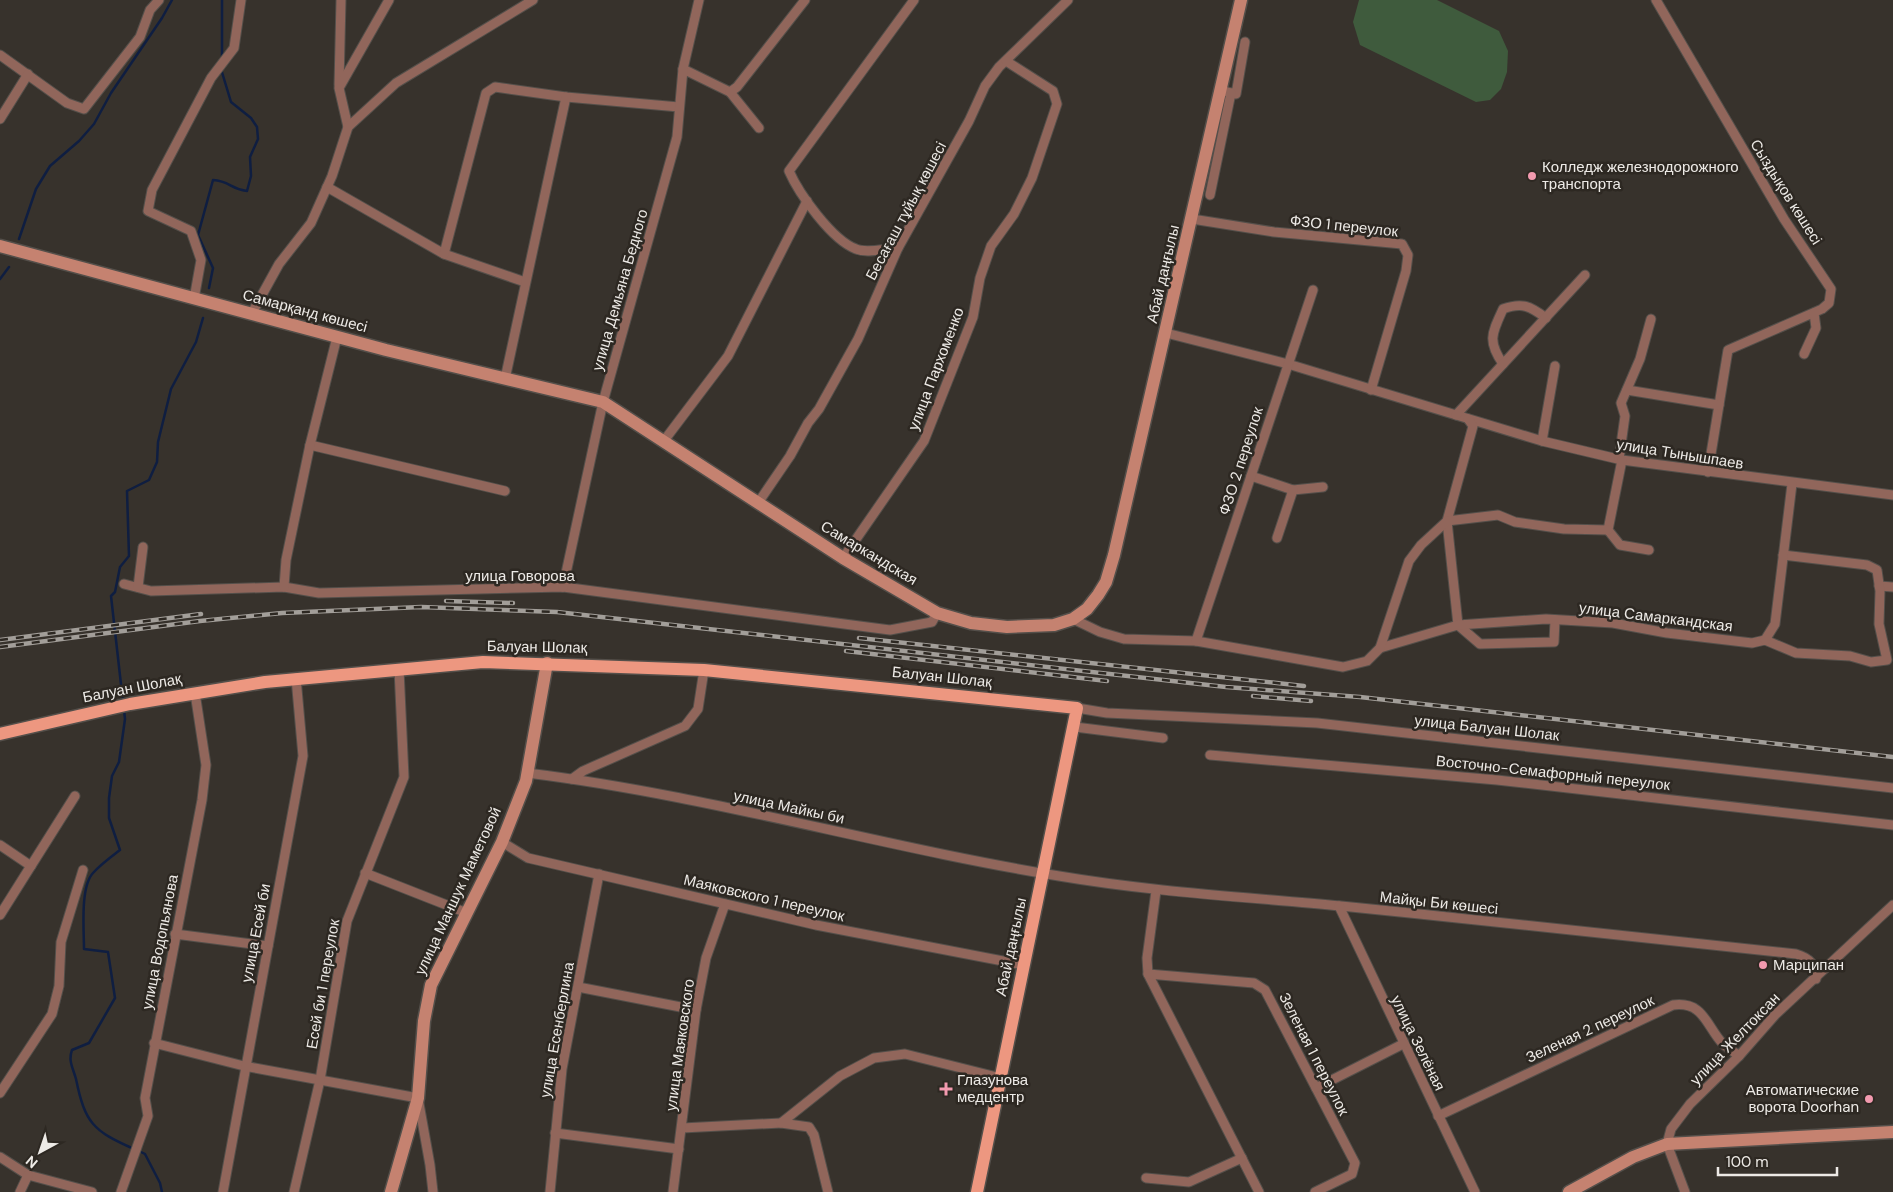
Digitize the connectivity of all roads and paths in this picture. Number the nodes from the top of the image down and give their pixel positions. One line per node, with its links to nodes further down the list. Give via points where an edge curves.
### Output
1 (159, 0): 16 (street, via 150,10 140,37 84,109 67,103)
2 (241, 0): 35 (street, via 234,48 211,78 156,181 148,211 191,231 201,260)
3 (341, 0): 17 (street)
4 (389, 0): 17 (street)
5 (533, 0): 23 (street, via 396,82)
6 (699, 0): 15 (street, улица Демьяна Бедного)
7 (805, 0): 18 (street, via 774,42)
8 (914, 0): 27 (street, via 790,167)
9 (1068, 0): 14 (street, Бесағаш тұйық көшесі)
10 (1241, 0): 19 (street, Абай даңғылы)
11 (1656, 0): 37 (street, Сыздықов көшесі, via 1784,219 1830,289 1829,303)
12 (1245, 42): 19 (street, via 1236,94)
13 (0, 55): 16 (street)
14 (1006, 61): 30 (street, Бесағаш тұйық көшесі, via 984,86 969,122); 71 (street, улица Пархоменко, via 1053,91 1057,104 1046,140 1014,214 991,246 980,278 973,317 924,441)
15 (683, 68): 18 (street); 21 (street, улица Демьяна Бедного)
16 (28, 74): 22 (street)
17 (339, 88): 23 (street)
18 (730, 92): 24 (street)
19 (1226, 92): 26 (street); 28 (street, Абай даңғылы)
20 (566, 97): 21 (street); 31 (street, via 494,87 486,93); 33 (street)
21 (678, 107): 49 (street, улица Демьяна Бедного, via 677,137)
22 (0, 119)
23 (348, 127): 25 (street)
24 (760, 128)
25 (327, 186): 31 (street); 36 (street, via 311,223 279,264)
26 (1210, 195)
27 (807, 201): 30 (street, via 830,228 856,249 868,252); 54 (street, via 728,356)
28 (1192, 219): 40 (street, Абай даңғылы); 47 (street, ФЗО 1 переулок, via 1274,232 1402,244 1408,256 1406,271)
29 (0, 246): 35 (street, Самарқанд көшесі)
30 (898, 248): 64 (street, Бесағаш тұйық көшесі, via 858,338 819,409)
31 (444, 254): 33 (street)
32 (1586, 275): 38 (street)
33 (525, 282): 46 (street)
34 (1314, 290): 43 (street, ФЗО 2 переулок)
35 (194, 299): 36 (street, Самарқанд көшесі)
36 (252, 313): 41 (street, Самарқанд көшесі)
37 (1814, 313): 42 (street, via 1816,328); 50 (street, Сыздықов көшесі, via 1728,350)
38 (1546, 318): 44 (street); 44 (street, via 1533,309 1516,304 1503,309 1491,340 1494,351)
39 (1651, 319): 48 (street, via 1640,359)
40 (1166, 333): 43 (street); 79 (street, Абай даңғылы, via 1106,582 1098,596)
41 (337, 337): 46 (street, Самарқанд көшесі); 55 (street)
42 (1804, 354)
43 (1288, 364): 47 (street); 58 (street, ФЗО 2 переулок)
44 (1504, 364): 51 (street)
45 (1556, 366): 53 (street)
46 (505, 379): 49 (street, Самарқанд көшесі)
47 (1371, 390): 51 (street)
48 (1626, 390): 50 (street); 56 (street, via 1621,403 1626,416)
49 (603, 402): 54 (street, Самаркандская); 76 (street, улица Демьяна Бедного)
50 (1719, 405): 57 (street)
51 (1456, 415): 52 (street)
52 (1468, 418): 53 (street, улица Тынышпаев); 65 (street, via 1473,426)
53 (1542, 441): 56 (street, улица Тынышпаев)
54 (662, 442): 64 (street, Самаркандская)
55 (310, 445): 62 (street); 75 (street, via 286,560)
56 (1621, 460): 57 (street, улица Тынышпаев); 66 (street)
57 (1708, 472): 59 (street, улица Тынышпаев)
58 (1251, 476): 61 (street); 83 (street, ФЗО 2 переулок)
59 (1792, 484): 63 (street, улица Тынышпаев); 70 (street)
60 (1323, 487): 61 (street)
61 (1293, 490): 67 (street)
62 (505, 491)
63 (1893, 495)
64 (758, 502): 71 (street, Самаркандская)
65 (1448, 521): 66 (street, via 1498,515 1515,522 1564,529); 81 (street); 84 (street, via 1420,545 1409,561)
66 (1608, 530): 69 (street, via 1620,545)
67 (1277, 538)
68 (143, 547): 74 (street)
69 (1649, 550)
70 (1784, 555): 73 (street, via 1867,565 1877,570); 82 (street, via 1775,624)
71 (843, 558): 78 (street, Самаркандская)
72 (124, 584): 74 (street, улица Говорова)
73 (1879, 586): 77 (street); 82 (street, улица Самаркандская, via 1879,624 1887,660 1871,662 1850,656 1796,653)
74 (138, 587): 75 (street, улица Говорова, via 151,591)
75 (284, 587): 76 (street, улица Говорова, via 319,593)
76 (563, 587): 78 (street, улица Говорова, via 890,630 932,622)
77 (1893, 587)
78 (937, 613): 79 (street, Самаркандская, via 971,623 1007,627 1054,624)
79 (1074, 619): 83 (street, улица Самаркандская, via 1124,639)
80 (1556, 620): 81 (street, улица Самаркандская); 81 (street, via 1554,642 1480,644); 82 (street, улица Самаркандская, via 1613,623 1752,643)
81 (1458, 625): 84 (street, улица Самаркандская)
82 (1765, 640)
83 (1196, 641): 84 (street, улица Самаркандская, via 1343,667 1367,661)
84 (1380, 648)
85 (547, 663): 86 (main road, Балуан Шолақ, via 483,662); 87 (main road, Балуан Шолақ); 95 (street, улица Маншук Маметовой)
86 (399, 669): 88 (main road, Балуан Шолақ); 104 (street, Есей би 1 переулок, via 404,777)
87 (704, 670): 90 (main road, Балуан Шолақ); 96 (street, via 698,709 685,726 583,771)
88 (296, 678): 89 (main road, Балуан Шолақ); 114 (street, улица Есей би, via 303,756)
89 (195, 693): 92 (main road, Балуан Шолақ); 113 (street, улица Водопьянова, via 206,764 202,800)
90 (1077, 708): 91 (main road, Абай даңғылы); 97 (street, улица Балуан Шолак, via 1107,713 1317,723)
91 (1075, 727): 93 (street); 106 (main road, Абай даңғылы)
92 (0, 734)
93 (1163, 738)
94 (1210, 755): 99 (street, Восточно-Семафорный переулок, via 1498,780)
95 (527, 774): 96 (street, улица Майкы би); 100 (street, улица Маншук Маметовой)
96 (572, 779): 106 (street, улица Майкы би)
97 (1893, 788)
98 (75, 796): 102 (street)
99 (1893, 825)
100 (502, 842): 105 (street, Маяковского 1 переулок, via 528,858); 111 (street, улица Маншук Маметовой)
101 (0, 845): 102 (street)
102 (31, 866): 112 (street)
103 (83, 870): 127 (street, via 61,942 59,986 52,1014)
104 (365, 873): 111 (street); 125 (street, Есей би 1 переулок, via 347,921)
105 (599, 874): 108 (street, Маяковского 1 переулок); 118 (street, улица Есенберлина)
106 (1044, 874): 107 (street, Майқы Би көшесі); 115 (main road, Абай даңғылы)
107 (1156, 891): 110 (street, Майқы Би көшесі); 116 (street, via 1147,958)
108 (725, 904): 115 (street, Маяковского 1 переулок); 119 (street, улица Маяковского, via 706,958)
109 (1893, 905): 117 (street, улица Желтоксан)
110 (1339, 906): 117 (street, Майқы Би көшесі, via 1796,954 1811,962 1816,970); 121 (street, улица Зелёная)
111 (467, 913): 128 (street, улица Маншук Маметовой, via 431,985 424,1021)
112 (0, 915)
113 (175, 934): 114 (street); 120 (street, улица Водопьянова)
114 (268, 946): 123 (street, улица Есей би)
115 (1024, 965): 124 (main road, Абай даңғылы)
116 (1148, 974): 126 (street, Зеленая 1 переулок, via 1260,985); 137 (street)
117 (1816, 979): 122 (street, улица Желтоксан, via 1775,1015)
118 (578, 987): 119 (street); 133 (street, улица Есенберлина, via 562,1069)
119 (696, 1010): 131 (street, улица Маяковского)
120 (154, 1043): 123 (street); 142 (street, улица Водопьянова, via 144,1098 148,1116)
121 (1403, 1044): 126 (street); 129 (street, улица Зелёная)
122 (1739, 1056): 129 (street, Зеленая 2 переулок, via 1722,1043 1699,1010 1684,1003 1673,1005); 134 (street, улица Желтоксан, via 1690,1104 1671,1129)
123 (244, 1066): 125 (street); 143 (street, улица Есей би)
124 (1001, 1078): 130 (street, via 905,1054 874,1058 840,1076); 150 (main road, Абай даңғылы)
125 (320, 1080): 128 (street); 144 (street, Есей би 1 переулок)
126 (1316, 1088): 152 (street, Зеленая 1 переулок, via 1355,1166 1352,1174)
127 (0, 1093)
128 (418, 1098): 145 (street, улица Маншук Маметовой); 146 (street)
129 (1438, 1116): 153 (street, улица Зелёная)
130 (781, 1123): 131 (street); 149 (street, via 809,1127 814,1135)
131 (682, 1128): 135 (street, улица Маяковского)
132 (1893, 1132): 134 (street)
133 (555, 1133): 135 (street); 147 (street, улица Есенберлина)
134 (1666, 1144): 154 (street, via 1633,1157); 155 (street)
135 (679, 1149): 148 (street, улица Маяковского)
136 (0, 1157): 138 (street)
137 (1242, 1158): 139 (street, via 1189,1182); 151 (street)
138 (28, 1175): 140 (street); 141 (street)
139 (1146, 1178)
140 (20, 1192)
141 (92, 1192)
142 (120, 1192)
143 (223, 1192)
144 (294, 1192)
145 (391, 1192)
146 (433, 1192)
147 (550, 1192)
148 (673, 1192)
149 (828, 1192)
150 (977, 1192)
151 (1259, 1192)
152 (1317, 1192)
153 (1475, 1192)
154 (1569, 1192)
155 (1685, 1192)

